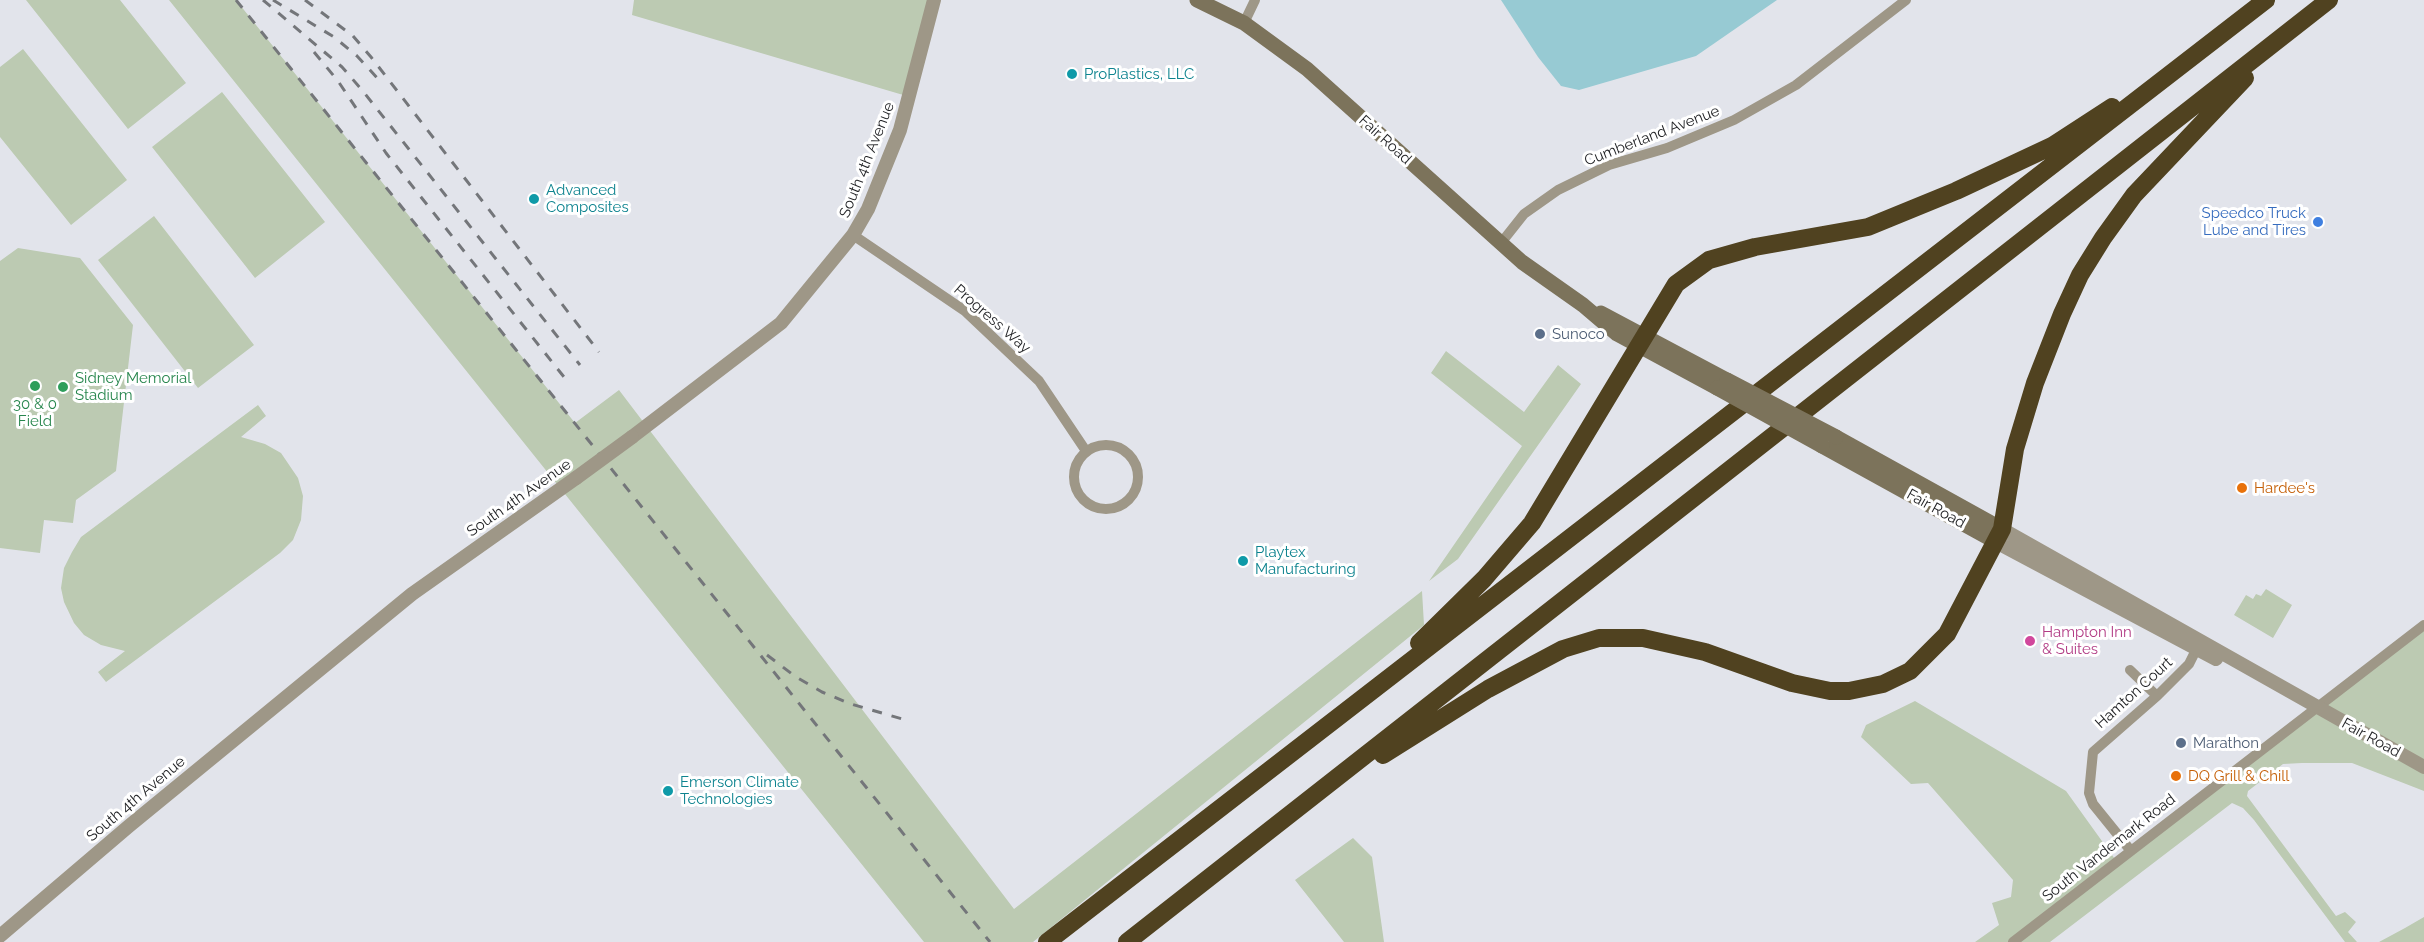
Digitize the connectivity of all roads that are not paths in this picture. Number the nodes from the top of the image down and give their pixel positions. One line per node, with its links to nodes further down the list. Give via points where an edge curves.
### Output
1 (934, 0): 10 (street, South 4th Avenue, via 900,130 868,209)
2 (1197, 0): 7 (main road, Fair Road)
3 (1256, 0): 7 (street)
4 (1906, 0): 11 (street, Cumberland Avenue, via 1796,85 1734,120 1667,148 1609,165 1558,190 1524,214)
5 (2266, 0): 9 (highway)
6 (2329, 0): 8 (highway)
7 (1244, 23): 11 (main road, Fair Road, via 1307,69)
8 (2287, 33): 15 (highway, via 2134,195 2080,275 2032,394 2015,449); 23 (highway)
9 (2212, 43): 12 (highway, via 2052,146 1956,191 1868,227 1755,247 1709,260 1676,284); 22 (highway)
10 (853, 235): 14 (street, Progress Way, via 965,311 1039,381); 25 (street, South 4th Avenue, bridge, via 781,323 632,437 412,594)
11 (1501, 243): 12 (main road, Fair Road, via 1565,292)
12 (1642, 342): 13 (main road, Fair Road); 22 (highway, via 1532,523 1484,579 1417,645)
13 (1722, 384): 15 (main road, Fair Road, bridge, via 1822,446); 15 (main road, Fair Road, bridge, via 1836,437)
14 (1086, 451): 14 (street, via 1073,479 1081,499 1102,510 1125,504 1137,487 1138,477 1130,456 1109,445)
15 (1999, 536): 17 (street, Fair Road); 20 (street, Fair Road); 23 (highway, via 1947,634 1910,671 1883,684 1830,691 1792,683 1684,647 1643,638 1599,638 1563,648 1488,689)
16 (2424, 625): 20 (street, South Vandemark Road)
17 (2196, 650): 19 (street, Hamton Court, via 2189,663); 20 (street, Fair Road)
18 (2130, 670): 19 (street)
19 (2157, 696): 24 (street, Hamton Court, via 2102,741 2091,759 2089,793 2093,804)
20 (2318, 708): 21 (street, Fair Road); 24 (street, South Vandemark Road)
21 (2424, 767)
22 (1262, 776): 26 (highway)
23 (1257, 840): 27 (highway)
24 (2131, 851): 28 (street, South Vandemark Road)
25 (0, 936)
26 (1047, 942)
27 (1127, 942)
28 (2013, 942)

